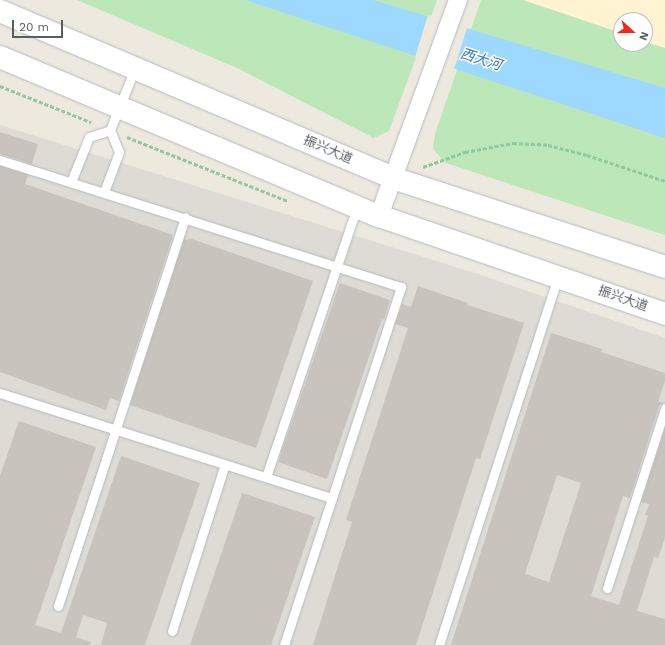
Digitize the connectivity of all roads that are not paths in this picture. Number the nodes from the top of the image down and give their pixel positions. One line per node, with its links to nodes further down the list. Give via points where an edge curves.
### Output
1 (458, 0): 8 (street)
2 (0, 11): 4 (main road, 振兴大道)
3 (0, 58): 5 (main road, 振兴大道)
4 (135, 68): 5 (lane); 8 (main road, 振兴大道)
5 (119, 108): 6 (lane); 11 (main road, 振兴大道)
6 (110, 130): 9 (lane, via 89,137); 10 (lane, via 119,152)
7 (0, 160): 9 (lane)
8 (393, 178): 12 (street); 15 (main road, 振兴大道)
9 (71, 182): 10 (lane)
10 (104, 192): 13 (lane)
11 (357, 207): 12 (main road, 振兴大道); 14 (lane)
12 (379, 216): 16 (main road, 振兴大道)
13 (185, 218): 14 (lane); 20 (lane)
14 (337, 266): 22 (lane); 23 (lane, via 401,287)
15 (665, 267)
16 (558, 277): 17 (main road, 振兴大道); 28 (lane)
17 (665, 314)
18 (0, 393): 20 (lane)
19 (665, 408): 24 (lane)
20 (116, 430): 21 (lane); 25 (lane)
21 (225, 464): 22 (lane); 26 (lane)
22 (266, 477): 23 (lane)
23 (332, 498): 27 (lane)
24 (607, 588)
25 (58, 606)
26 (172, 631)
27 (284, 645)
28 (439, 645)

